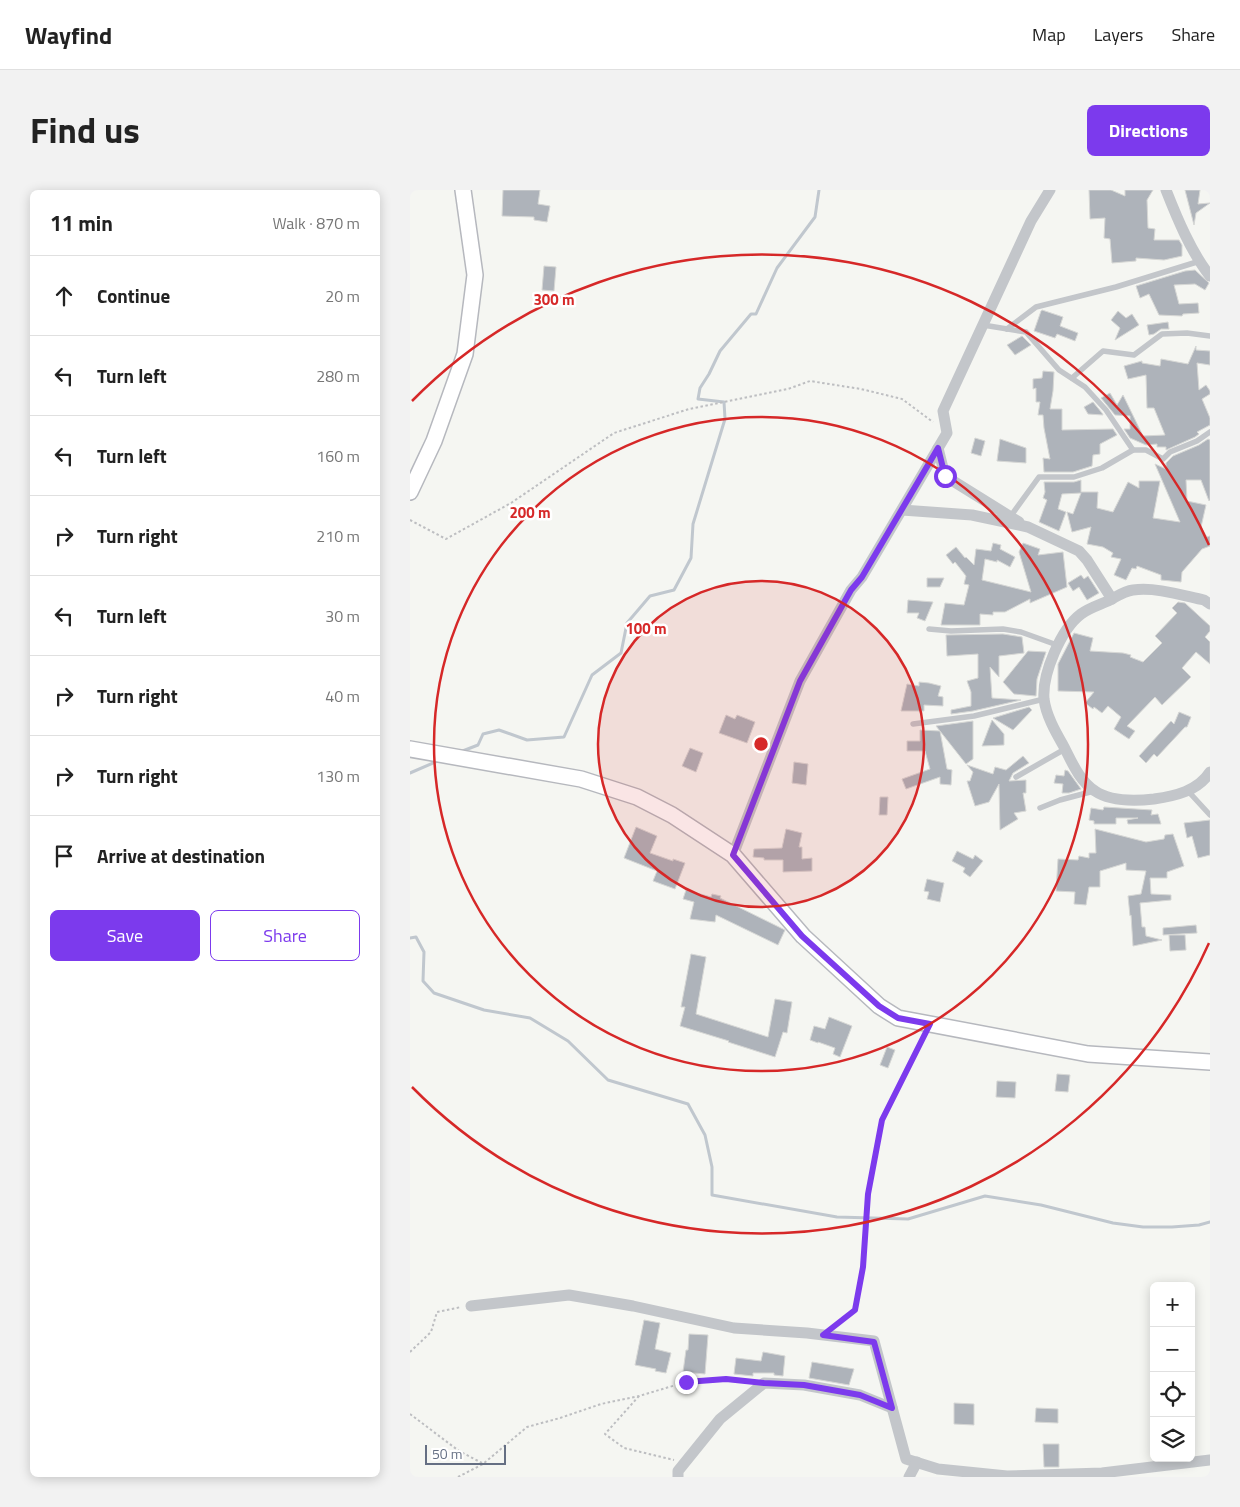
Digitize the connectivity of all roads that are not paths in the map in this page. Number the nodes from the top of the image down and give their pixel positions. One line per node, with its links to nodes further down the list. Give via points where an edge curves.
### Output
1 (463, 190): 13 (street, via 475,275 465,354 434,441)
2 (1050, 190): 6 (street, via 1031,221)
3 (1166, 190): 4 (street)
4 (1200, 261): 5 (street); 7 (lane, via 1036,307)
5 (1210, 276)
6 (983, 325): 7 (lane); 11 (street, via 943,412 948,433)
7 (1007, 329): 9 (lane, via 1026,332 1059,370)
8 (1210, 336): 9 (lane, via 1187,332 1162,334 1134,355 1103,351)
9 (1072, 378): 12 (lane, via 1106,410)
10 (1210, 432): 12 (lane, via 1170,452 1163,459 1146,450)
11 (938, 448): 14 (street); 15 (street, via 945,476)
12 (1133, 450): 15 (lane, via 1102,468 1074,477 1039,477)
13 (410, 492)
14 (902, 510): 16 (street, via 972,515); 31 (street, via 851,590 800,681)
15 (1010, 516): 16 (street)
16 (1028, 527): 17 (street, via 1079,551)
17 (1112, 599): 18 (street, via 1131,590 1161,590); 20 (street, via 1082,613)
18 (1210, 604)
19 (929, 629): 20 (lane, via 1003,629)
20 (1057, 645): 21 (street, via 1046,680)
21 (1044, 699): 22 (lane, via 974,716); 24 (street, via 1048,717)
22 (913, 724)
23 (410, 749): 31 (street, via 581,779 637,797 672,815)
24 (1065, 749): 26 (lane); 27 (street, via 1076,770)
25 (1210, 772): 28 (street)
26 (1016, 777)
27 (1094, 791): 28 (street, via 1121,800 1170,797); 29 (lane)
28 (1188, 791): 30 (lane)
29 (1040, 808)
30 (1210, 816)
31 (733, 855): 32 (street, via 802,936 879,1006 898,1018 1088,1054)
32 (1210, 1062)
33 (471, 1306): 34 (street, via 569,1295 734,1328 874,1342)
34 (892, 1408): 36 (street, via 906,1459); 37 (street, via 860,1395 804,1385 764,1383 720,1419 678,1471)
35 (1210, 1460): 36 (street, via 1102,1473 1007,1476 938,1469)
36 (917, 1462): 38 (street)
37 (678, 1477)
38 (909, 1477)

